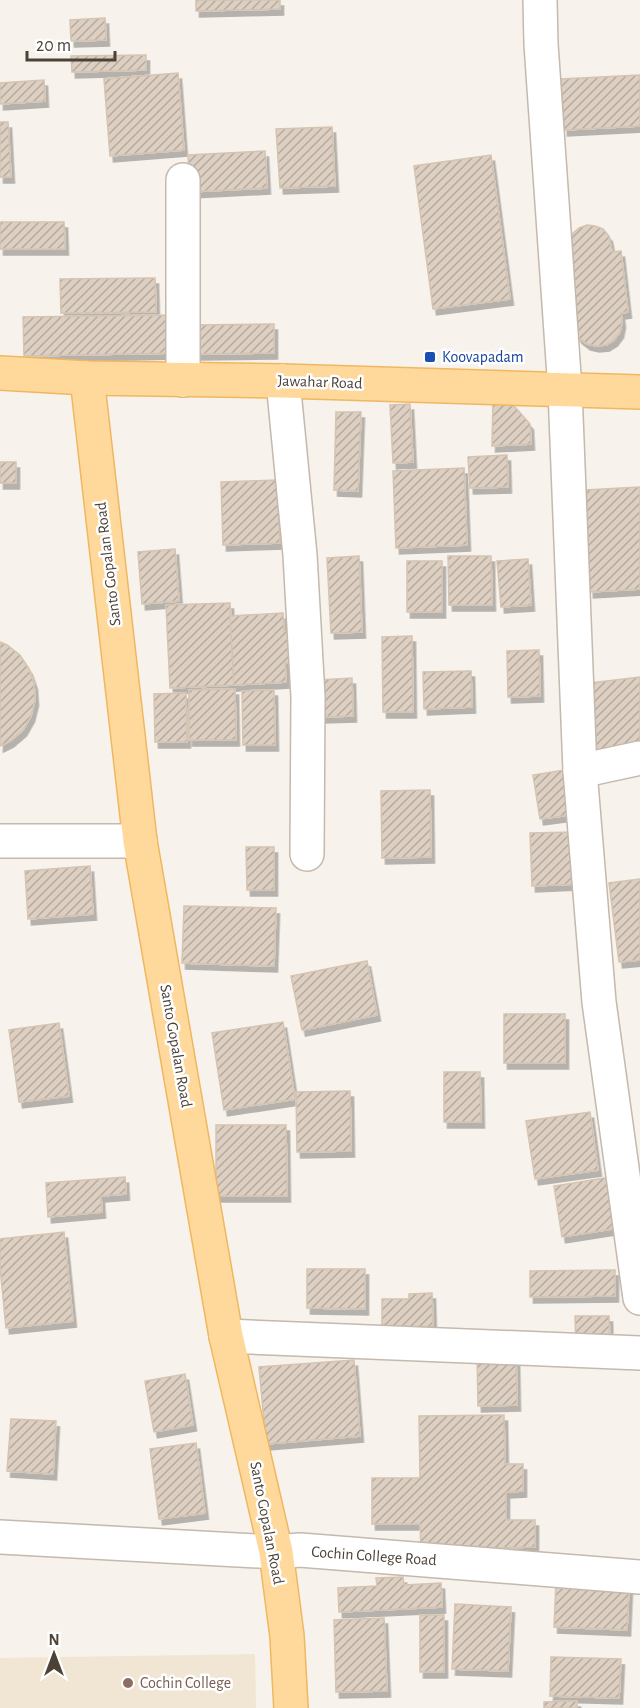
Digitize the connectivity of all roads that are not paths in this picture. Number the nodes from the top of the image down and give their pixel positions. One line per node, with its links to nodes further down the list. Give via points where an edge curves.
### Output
1 (540, 0): 7 (street)
2 (183, 180): 5 (street)
3 (0, 373): 4 (main road, Jawahar Road)
4 (87, 378): 5 (main road, Jawahar Road); 12 (main road, Santo Gopalan Road)
5 (183, 380): 6 (main road, Jawahar Road)
6 (283, 381): 7 (main road, Jawahar Road); 13 (street, via 300,555 307,685)
7 (565, 390): 8 (main road, Jawahar Road); 10 (street)
8 (640, 392)
9 (640, 758): 10 (street)
10 (580, 771): 14 (street, via 599,1002)
11 (0, 841): 12 (street)
12 (140, 841): 15 (main road, Santo Gopalan Road)
13 (307, 854)
14 (640, 1298)
15 (226, 1336): 16 (street); 18 (main road, Santo Gopalan Road)
16 (640, 1353)
17 (0, 1537): 18 (street, Cochin College Road)
18 (276, 1552): 19 (street, Cochin College Road, via 300,1550); 20 (main road, Santo Gopalan Road)
19 (640, 1576)
20 (291, 1708)

